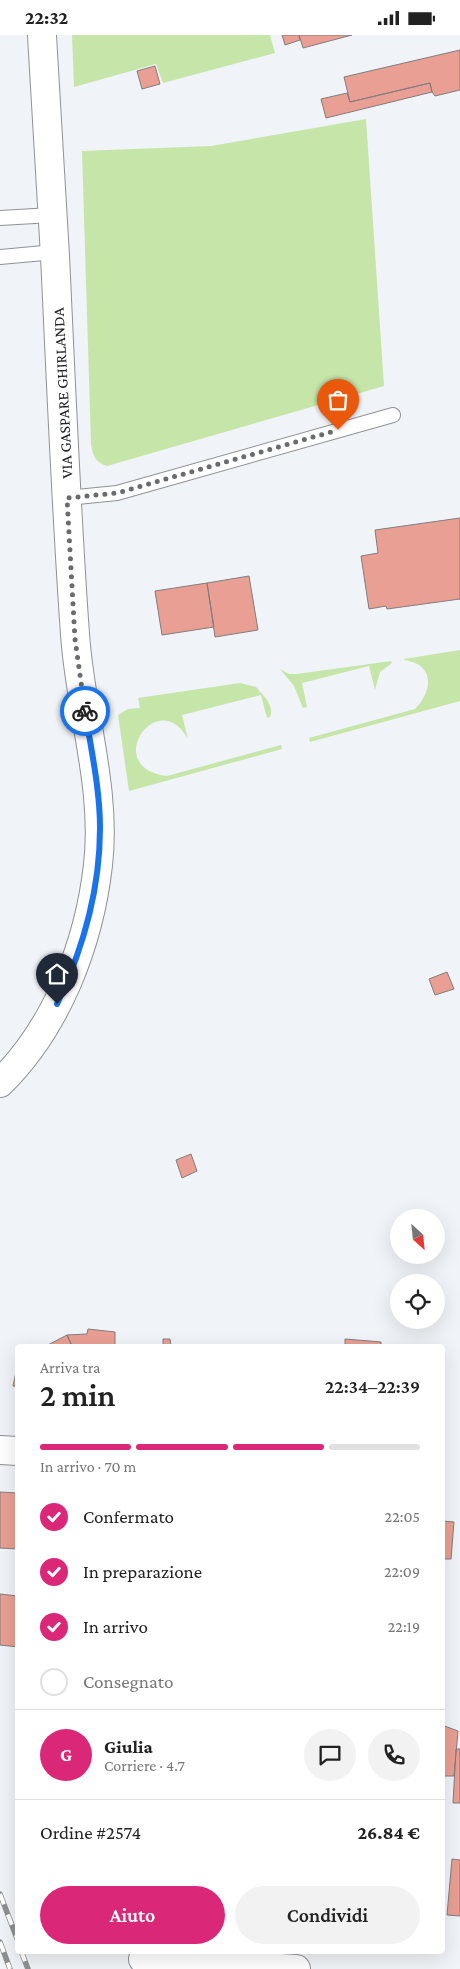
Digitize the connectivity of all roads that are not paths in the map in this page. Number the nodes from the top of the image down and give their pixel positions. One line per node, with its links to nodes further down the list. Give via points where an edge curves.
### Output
1 (42, 35): 2 (street, VIA GASPARE GHIRLANDA)
2 (52, 215): 3 (lane); 4 (street, VIA GASPARE GHIRLANDA)
3 (0, 218)
4 (55, 251): 5 (lane); 7 (street, VIA GASPARE GHIRLANDA)
5 (0, 257)
6 (393, 415): 7 (lane, via 117,493)
7 (67, 498): 8 (street, VIA GASPARE GHIRLANDA, via 75,639 100,827 98,864 93,902 76,962 50,1018)
8 (0, 1083)
9 (0, 1450): 10 (street)
10 (15, 1451)
11 (304, 1954): 14 (street)
12 (142, 1959): 13 (street)
13 (296, 1969)
14 (303, 1969)

